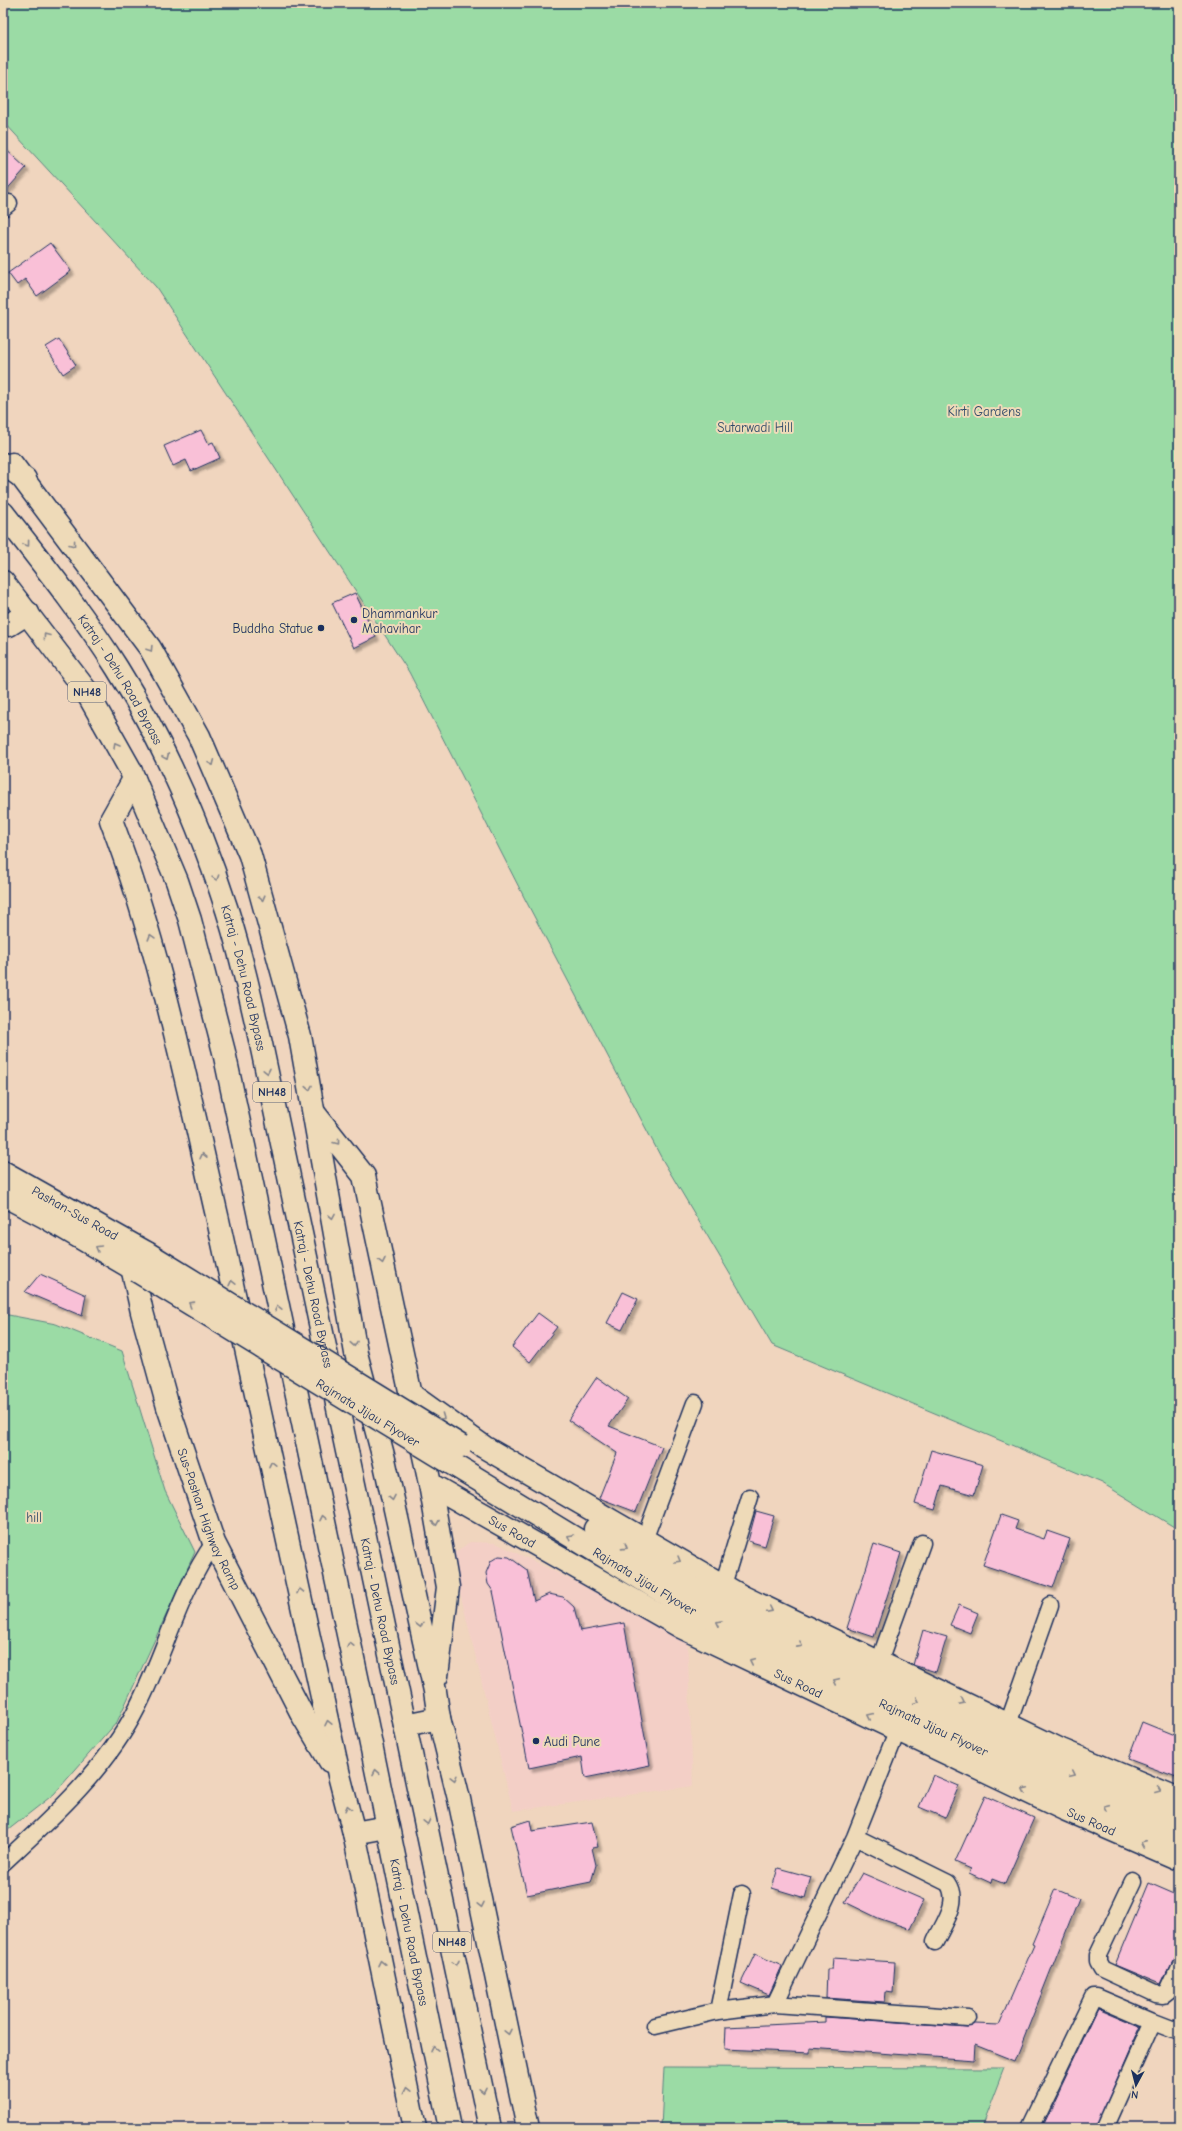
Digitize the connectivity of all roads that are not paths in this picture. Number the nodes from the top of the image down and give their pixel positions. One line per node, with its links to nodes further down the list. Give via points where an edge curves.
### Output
1 (3, 454): 3 (main road)
2 (3, 464): 3 (main road)
3 (25, 479): 9 (main road, one-way to 9, via 150,648 199,736 250,855 300,1036)
4 (3, 512): 27 (main road, Katraj - Dehu Road Bypass / NH48, one-way to 27, via 117,668 164,752 196,826 227,910 261,1044)
5 (3, 582): 6 (main road, Katraj - Dehu Road Bypass / NH48)
6 (28, 613): 7 (main road, via 9,625); 8 (main road, Katraj - Dehu Road Bypass / NH48, one-way to 6, via 85,688)
7 (3, 624)
8 (134, 779): 29 (main road, one-way to 8, via 258,1399 162,974 138,895 111,820); 32 (main road, Katraj - Dehu Road Bypass / NH48, one-way to 8, via 216,1016 179,888)
9 (313, 1111): 13 (main road, one-way to 13, via 364,1176); 24 (main road, one-way to 24, via 356,1353 384,1459)
10 (3, 1172): 12 (main road, Pashan-Sus Road)
11 (3, 1195): 12 (main road, Pashan-Sus Road, one-way to 11)
12 (139, 1264): 15 (main road, Rajmata Jijau Flyover, bridge); 19 (main road, Sus-Pashan Highway Ramp, via 142,1312 168,1407)
13 (410, 1394): 16 (main road); 18 (main road, one-way to 18, via 484,1447)
14 (695, 1403): 18 (street)
15 (456, 1455): 31 (main road, Rajmata Jijau Flyover, one-way to 31, via 689,1586 809,1650); 35 (main road, Rajmata Jijau Flyover, one-way to 15, via 791,1660 691,1609)
16 (430, 1484): 24 (main road, one-way to 24, via 448,1587); 28 (main road, Sus Road, one-way to 16, via 681,1627)
17 (750, 1497): 21 (street)
18 (644, 1540): 21 (main road, one-way to 21)
19 (214, 1543): 29 (main road, Sus-Pashan Highway Ramp, via 303,1716); 37 (street, via 199,1565 137,1709 106,1755 63,1808)
20 (922, 1543): 23 (street)
21 (723, 1585): 23 (main road, one-way to 23)
22 (1050, 1605): 26 (street)
23 (879, 1662): 26 (main road, one-way to 26)
24 (435, 1691): 25 (main road)
25 (439, 1718): 27 (main road); 51 (main road, one-way to 51, via 459,1799)
26 (1008, 1724): 30 (main road, one-way to 30, via 1061,1750)
27 (405, 1725): 50 (main road, Katraj - Dehu Road Bypass / NH48, one-way to 50)
28 (898, 1729): 34 (street); 36 (main road, Sus Road, one-way to 28, via 1064,1809)
29 (339, 1775): 33 (main road, one-way to 29)
30 (1179, 1798)
31 (1179, 1822)
32 (387, 1827): 33 (main road); 49 (main road, Katraj - Dehu Road Bypass / NH48, one-way to 32)
33 (354, 1833): 48 (main road, one-way to 33)
34 (855, 1837): 40 (street, via 948,1883 952,1889 953,1903); 42 (street)
35 (1179, 1842)
36 (1179, 1860)
37 (3, 1863)
38 (1133, 1881): 41 (street, via 1098,1955 1098,1962 1102,1969 1163,1995 1168,1991)
39 (742, 1894): 43 (street)
40 (935, 1942)
41 (1179, 1967)
42 (775, 2004): 43 (street); 44 (street)
43 (718, 2012): 46 (street)
44 (968, 2018)
45 (1153, 2021): 47 (street); 52 (street, via 1097,1996 1093,1997); 53 (street)
46 (655, 2026)
47 (1179, 2031)
48 (413, 2128)
49 (450, 2128)
50 (490, 2128)
51 (528, 2128)
52 (1030, 2128)
53 (1105, 2128)

